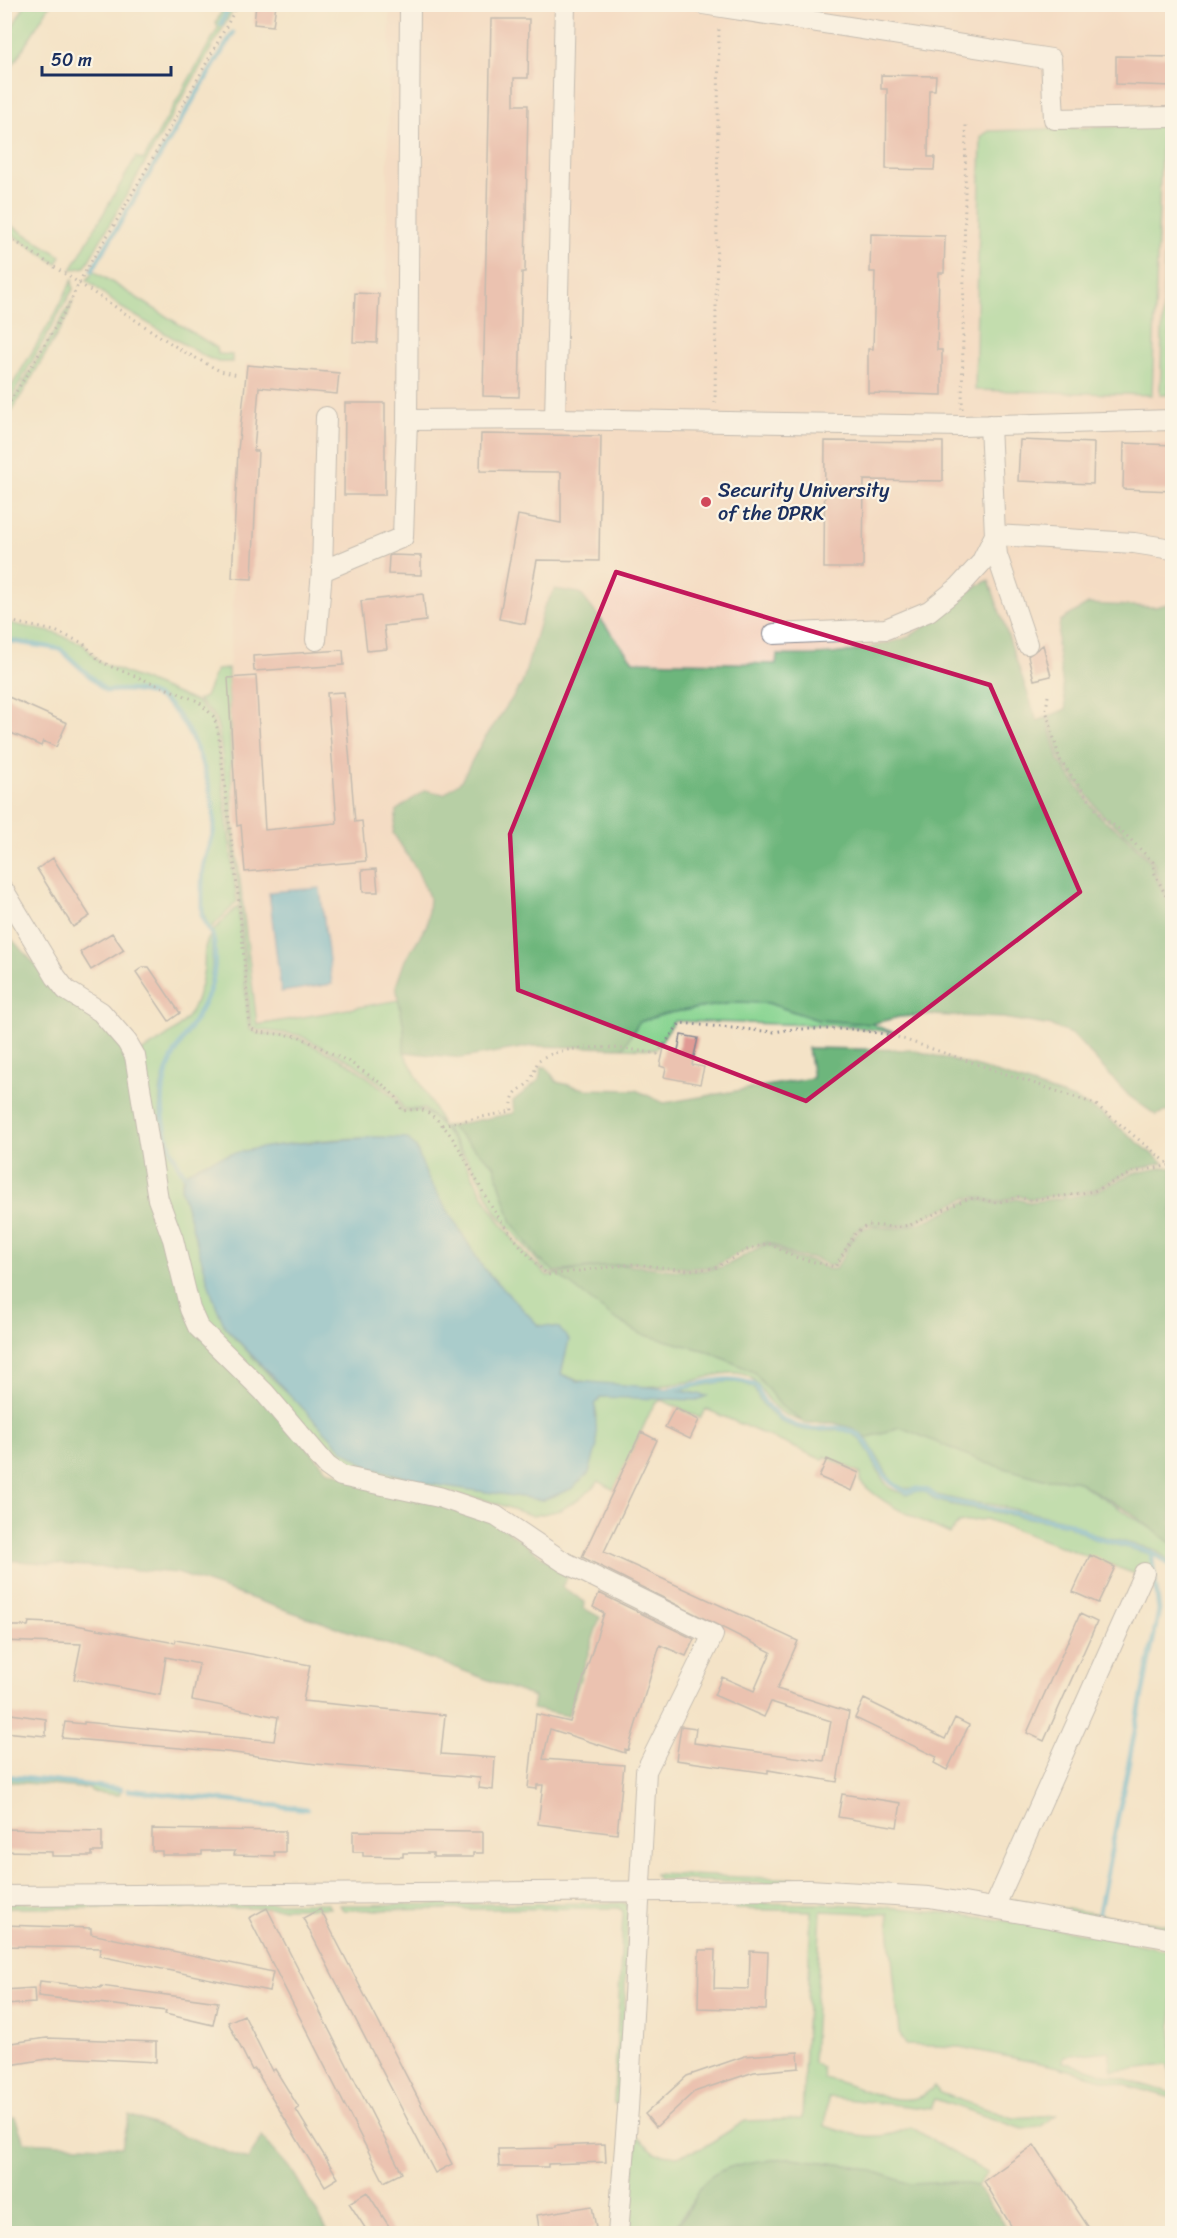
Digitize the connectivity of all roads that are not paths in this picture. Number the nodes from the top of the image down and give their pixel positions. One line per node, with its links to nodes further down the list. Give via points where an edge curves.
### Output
1 (410, 4): 7 (street)
2 (565, 4): 6 (street)
3 (711, 6): 4 (street, via 1051,59 1054,119)
4 (1173, 117)
5 (326, 417): 12 (street)
6 (555, 419): 7 (street); 9 (street)
7 (407, 420): 12 (street, via 403,537)
8 (1173, 420): 9 (street)
9 (990, 425): 10 (street)
10 (995, 535): 11 (street); 13 (street, via 981,563 959,587 914,618 875,631); 15 (street, via 997,555)
11 (1173, 549)
12 (322, 571): 14 (street)
13 (774, 634)
14 (316, 640)
15 (1027, 644)
16 (4, 891): 18 (street, via 66,990 108,1019 135,1056 155,1189 198,1327 264,1392 327,1466 341,1476 439,1497 496,1516 564,1562 713,1635 646,1771)
17 (1144, 1573): 20 (street)
18 (641, 1892): 19 (street); 20 (street, via 809,1890 929,1897); 22 (street)
19 (4, 1896)
20 (994, 1908): 21 (street)
21 (1173, 1939)
22 (618, 2234)

